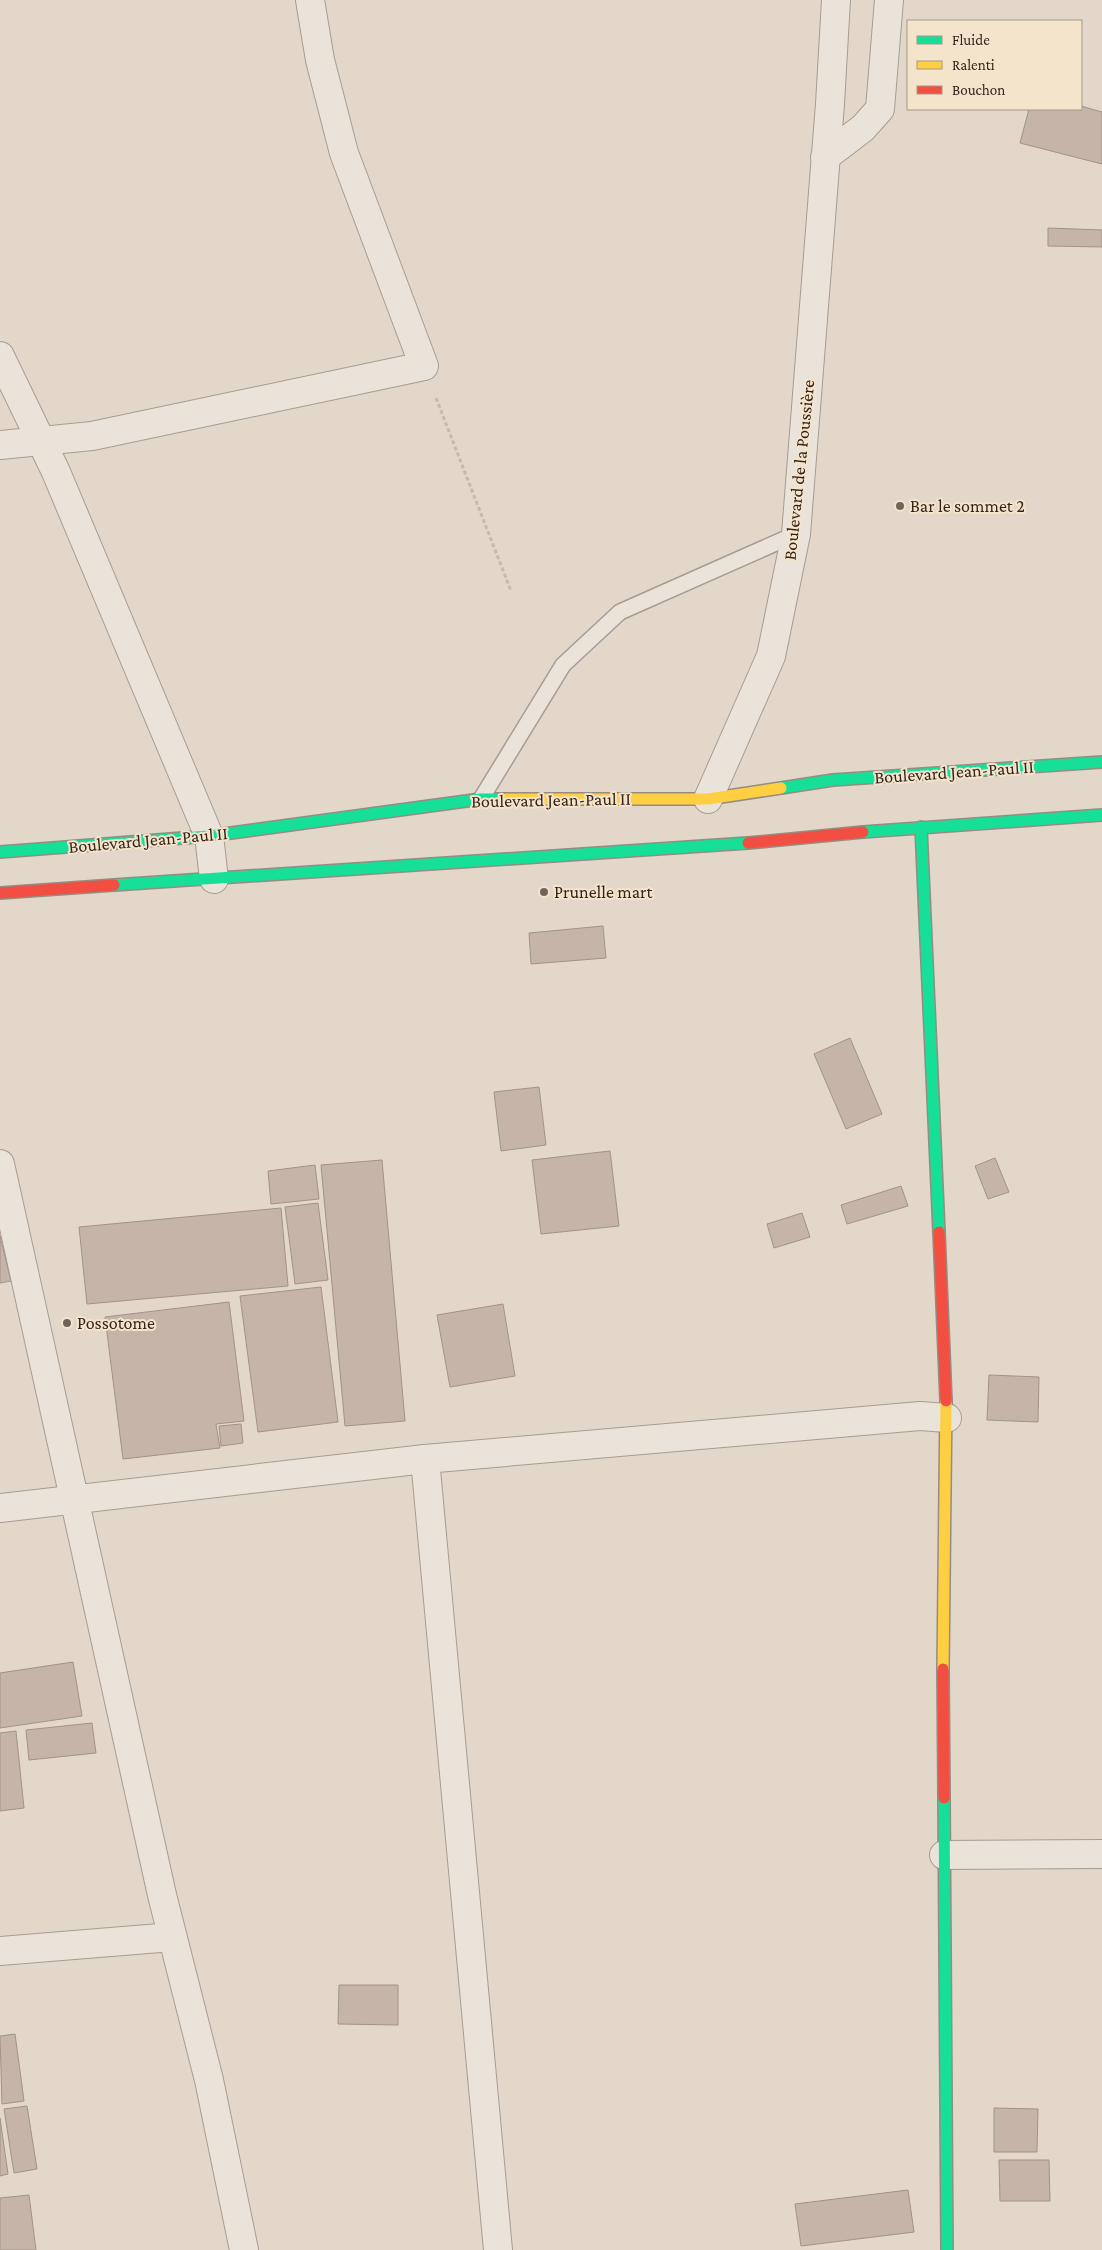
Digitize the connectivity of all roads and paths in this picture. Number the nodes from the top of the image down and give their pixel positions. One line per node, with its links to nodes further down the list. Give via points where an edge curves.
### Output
1 (310, 0): 6 (street, via 320,60 344,153)
2 (836, 0): 4 (street, Boulevard de la Poussière)
3 (889, 0): 4 (street, via 880,109)
4 (825, 157): 9 (street, Boulevard de la Poussière)
5 (0, 356): 7 (street)
6 (424, 366): 7 (street, via 92,436); 10 (path)
7 (40, 442): 8 (street); 16 (street, via 56,472)
8 (0, 445)
9 (796, 534): 12 (lane, via 620,612 563,665); 13 (street, Boulevard de la Poussière, via 771,656)
10 (511, 591)
11 (1102, 762): 13 (main road, Boulevard Jean-Paul II, via 833,780)
12 (480, 799): 13 (main road, Boulevard Jean-Paul II); 16 (main road, Boulevard Jean-Paul II)
13 (708, 799)
14 (1102, 815): 15 (main road)
15 (922, 827): 18 (main road, via 772,841); 21 (main road)
16 (209, 836): 17 (main road, Boulevard Jean-Paul II); 18 (street)
17 (0, 852)
18 (214, 879): 19 (main road)
19 (0, 893)
20 (0, 1164): 23 (street)
21 (947, 1418): 22 (street, via 920,1416); 26 (main road, via 943,1630)
22 (425, 1459): 23 (street); 30 (street)
23 (74, 1500): 24 (street); 27 (street)
24 (0, 1508)
25 (1102, 1854): 26 (street)
26 (944, 1855): 31 (main road)
27 (172, 1937): 28 (street); 29 (street, via 209,2080)
28 (0, 1951)
29 (244, 2250)
30 (498, 2250)
31 (947, 2250)

